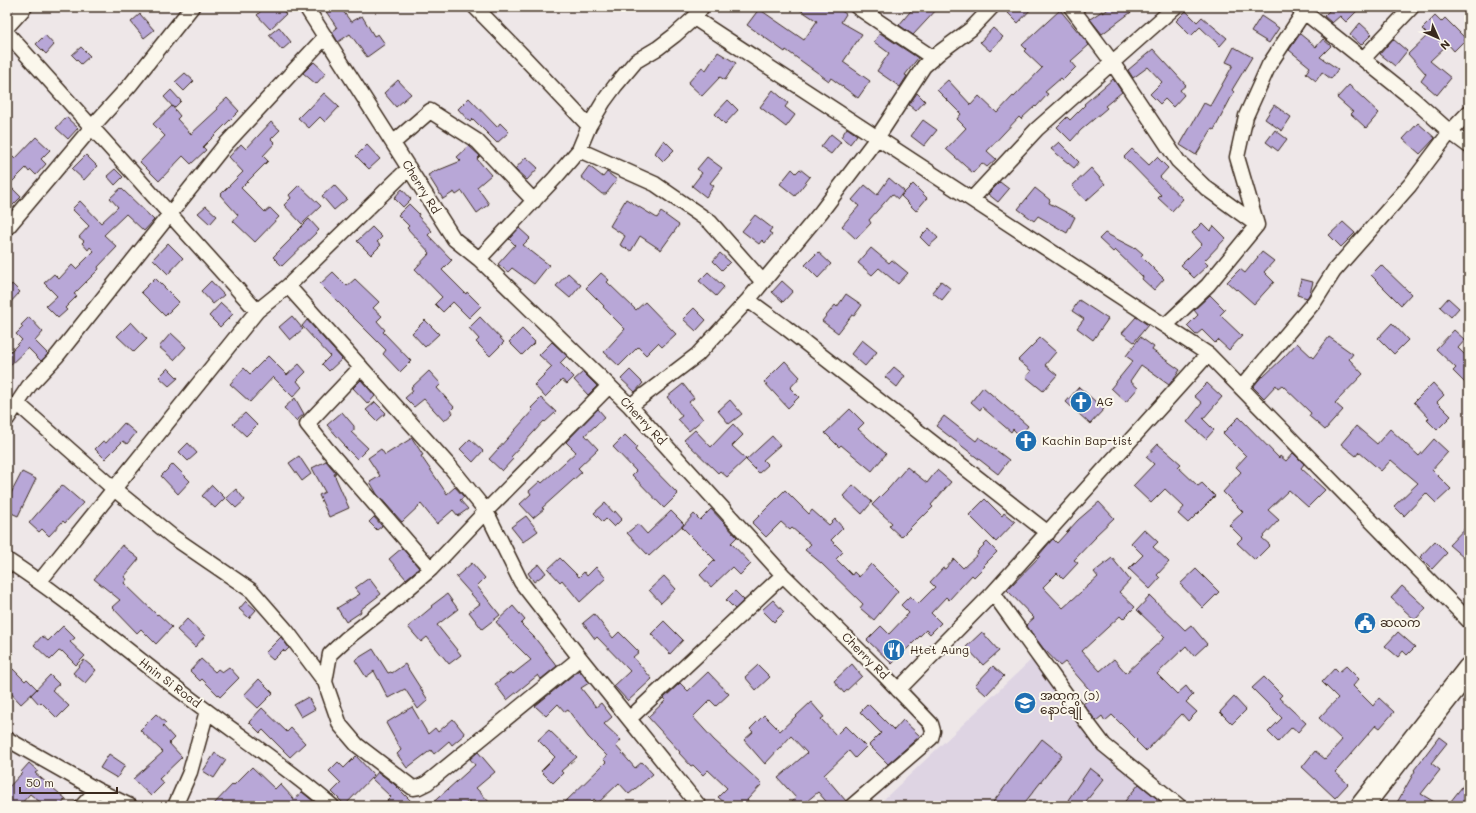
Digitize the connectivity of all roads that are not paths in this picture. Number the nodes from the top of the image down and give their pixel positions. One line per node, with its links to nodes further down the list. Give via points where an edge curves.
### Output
1 (25, 7): 12 (street)
2 (192, 7): 20 (street, via 131,84)
3 (306, 7): 14 (street, Cherry Rd)
4 (475, 7): 19 (street)
5 (857, 7): 15 (street)
6 (992, 7): 15 (street, via 971,29)
7 (1071, 7): 17 (street)
8 (1175, 7): 17 (street)
9 (1412, 7): 16 (street)
10 (1301, 10): 16 (street); 30 (street, via 1268,65 1246,116 1237,157)
11 (698, 12): 19 (street, via 658,48 636,62 615,86); 22 (street)
12 (7, 28)
13 (7, 33): 20 (street)
14 (325, 37): 23 (street, Cherry Rd); 29 (street, via 224,146)
15 (933, 58): 22 (street, via 924,66)
16 (1363, 59): 21 (street)
17 (1112, 62): 27 (street, via 1038,129); 30 (street, via 1178,161 1206,188)
18 (1469, 112): 21 (street)
19 (589, 126): 25 (street)
20 (92, 127): 29 (street); 31 (street)
21 (1450, 132): 24 (street); 41 (street, via 1410,185 1334,271 1315,301)
22 (877, 138): 27 (street); 33 (street, via 821,212)
23 (393, 142): 26 (street, Cherry Rd); 28 (street, via 430,111 477,141)
24 (1469, 146)
25 (579, 150): 28 (street); 33 (street, via 654,184 710,222)
26 (409, 168): 32 (street, Cherry Rd, via 454,239); 34 (street)
27 (972, 199): 37 (street)
28 (534, 201): 32 (street)
29 (170, 214): 36 (street); 42 (street)
30 (1257, 225): 37 (street, via 1208,286)
31 (7, 228)
32 (479, 260): 40 (street, Cherry Rd)
33 (763, 282): 35 (street)
34 (288, 286): 36 (street); 39 (street)
35 (748, 300): 43 (street, via 697,355); 47 (street)
36 (257, 311): 45 (street)
37 (1165, 326): 38 (street)
38 (1208, 354): 41 (street); 47 (street)
39 (361, 366): 46 (street, via 452,468); 49 (street, via 307,424)
40 (609, 386): 43 (street, Cherry Rd); 46 (street)
41 (1241, 388): 53 (street)
42 (17, 404): 44 (street); 45 (street)
43 (630, 406): 50 (street, Cherry Rd)
44 (7, 419)
45 (114, 489): 51 (street); 56 (street, via 173,537 252,591 286,630)
46 (486, 511): 49 (street); 54 (street, via 521,582)
47 (1048, 533): 52 (street)
48 (7, 560): 51 (street, Hnin Si Road)
49 (431, 569): 56 (street, via 330,654)
50 (783, 575): 57 (street, Cherry Rd); 59 (street)
51 (40, 581): 58 (street, Hnin Si Road)
52 (993, 593): 57 (street); 68 (street, via 1104,744)
53 (1469, 621)
54 (580, 658): 56 (street, via 428,783 412,788 357,745 340,725); 59 (street)
55 (1469, 669): 69 (highway)
56 (325, 682)
57 (898, 690): 62 (street, Cherry Rd, via 931,724 931,738)
58 (207, 711): 65 (street, via 190,772); 66 (street, Hnin Si Road, via 304,781)
59 (629, 719): 67 (street)
60 (7, 739): 61 (street)
61 (97, 790): 63 (street); 64 (street)
62 (859, 804)
63 (82, 806)
64 (130, 806)
65 (175, 806)
66 (332, 806)
67 (699, 806)
68 (1179, 806)
69 (1362, 806)

